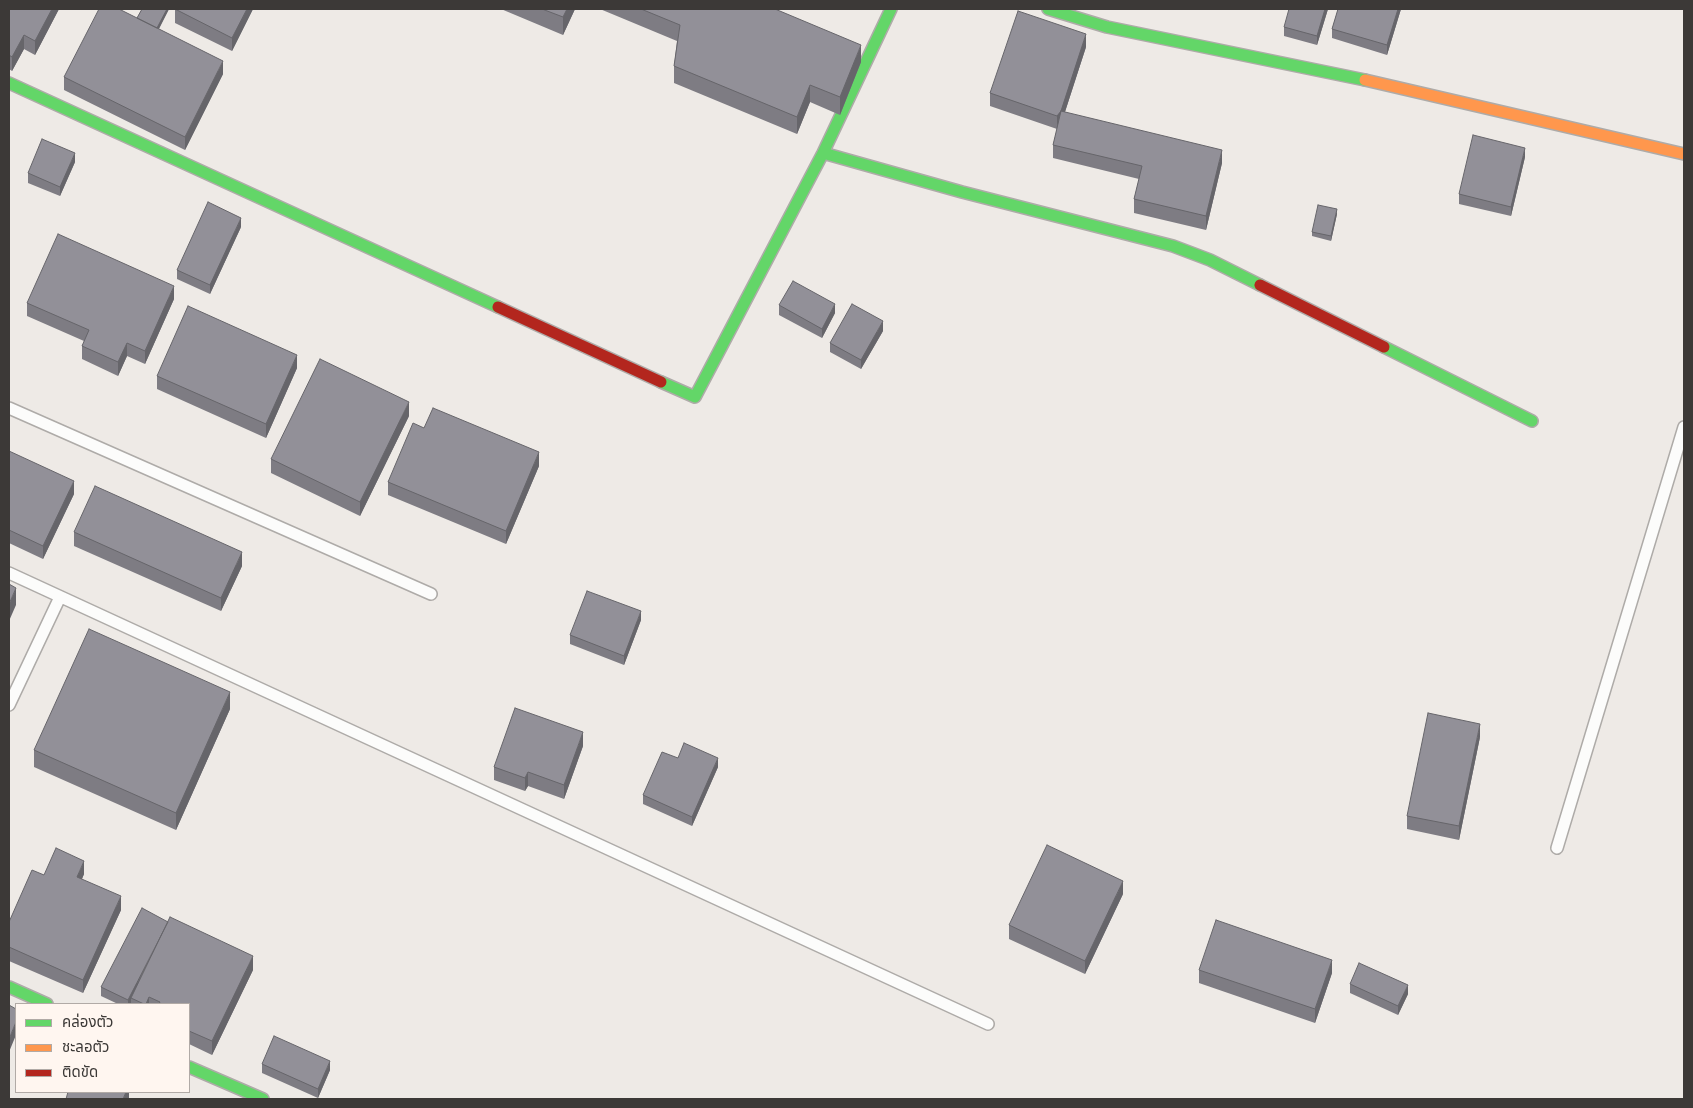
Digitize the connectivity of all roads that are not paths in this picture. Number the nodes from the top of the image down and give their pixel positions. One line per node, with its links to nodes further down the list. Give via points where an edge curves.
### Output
1 (891, 9): 4 (street)
2 (1048, 9): 5 (street, via 1108,27 1348,76)
3 (9, 84): 4 (street, via 695,397)
4 (824, 153): 7 (street, via 1173,246 1210,260)
5 (1684, 154)
6 (9, 408): 10 (lane)
7 (1532, 421)
8 (1684, 427): 13 (lane)
9 (9, 573): 11 (lane)
10 (430, 594)
11 (60, 597): 12 (lane); 16 (lane)
12 (9, 704)
13 (1557, 848)
14 (9, 987): 15 (street)
15 (45, 1003)
16 (988, 1024)
17 (190, 1067): 18 (street)
18 (263, 1099)

